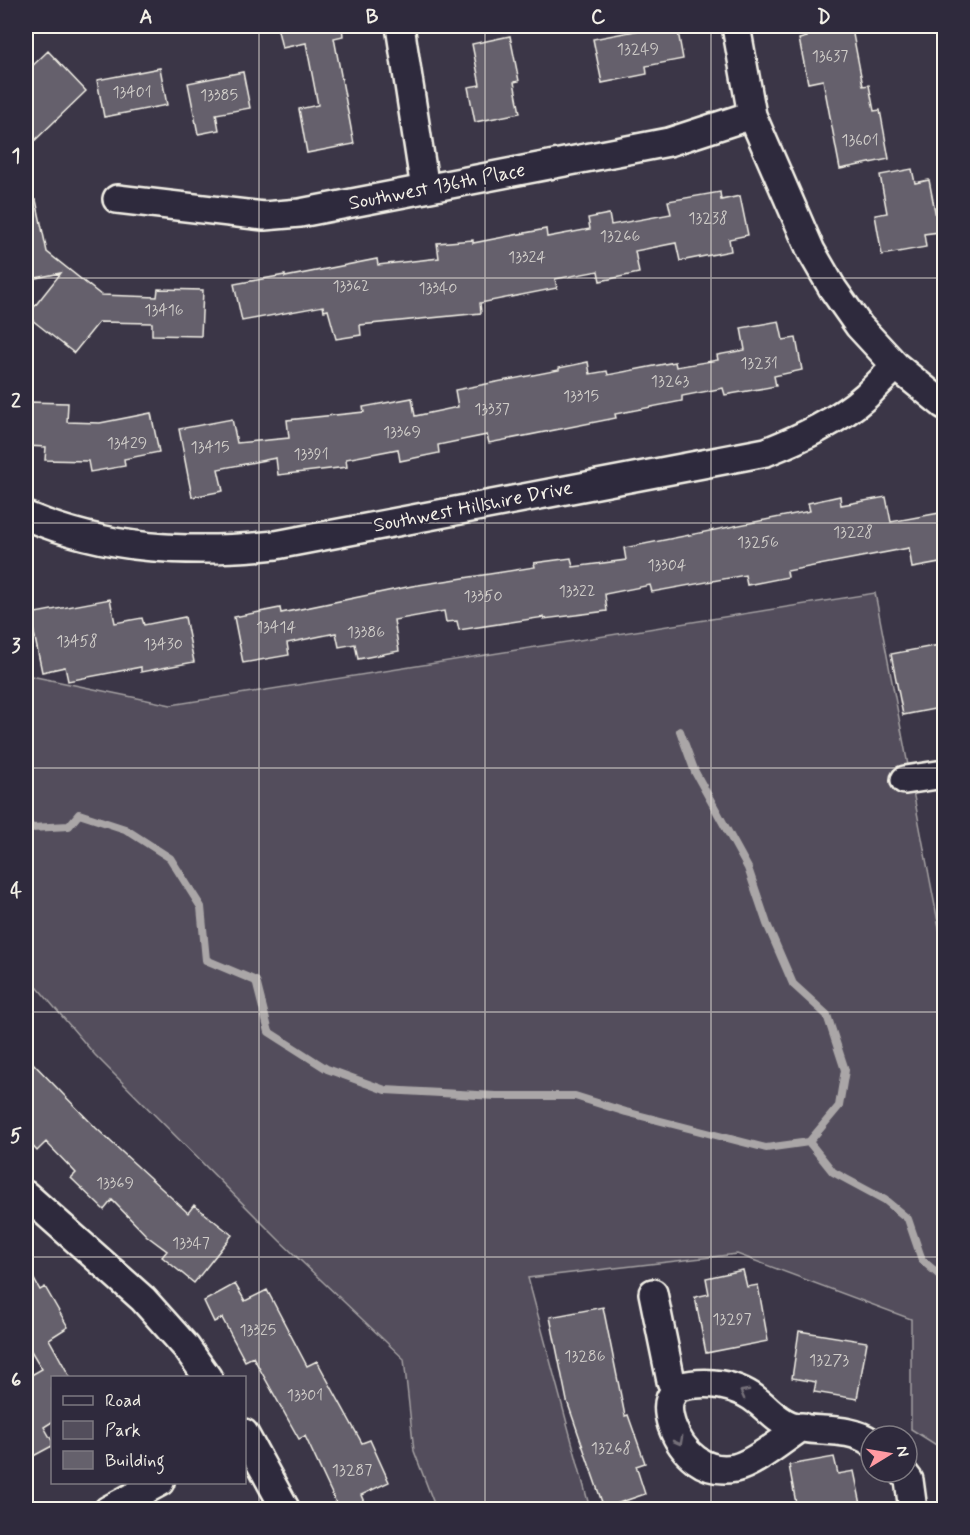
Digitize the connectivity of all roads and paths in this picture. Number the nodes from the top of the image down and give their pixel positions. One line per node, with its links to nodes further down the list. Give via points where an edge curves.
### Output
1 (400, 26): 4 (street)
2 (736, 26): 3 (street)
3 (752, 115): 4 (street, Southwest 136th Place, via 669,142); 6 (street, via 811,251 859,326)
4 (425, 189): 5 (street, Southwest 136th Place, via 264,216)
5 (117, 199)
6 (896, 366): 7 (street); 8 (street, Southwest Hillshire Drive, via 864,397 826,423 766,452 276,545 226,550 140,547 102,540)
7 (945, 405)
8 (26, 516)
9 (945, 774): 10 (street)
10 (905, 780)
11 (26, 1195): 13 (street, via 143,1299)
12 (653, 1293): 14 (street, via 671,1381)
13 (207, 1376)
14 (678, 1387): 15 (street, one-way to 14, via 775,1418 745,1391 696,1382); 15 (street, one-way to 15, via 670,1399 669,1416 682,1448 705,1465 734,1468 748,1463)
15 (797, 1426): 17 (street)
16 (246, 1438): 21 (street)
17 (859, 1438)
18 (156, 1484): 20 (street)
19 (910, 1484): 22 (street)
20 (108, 1509)
21 (286, 1509)
22 (913, 1509)

